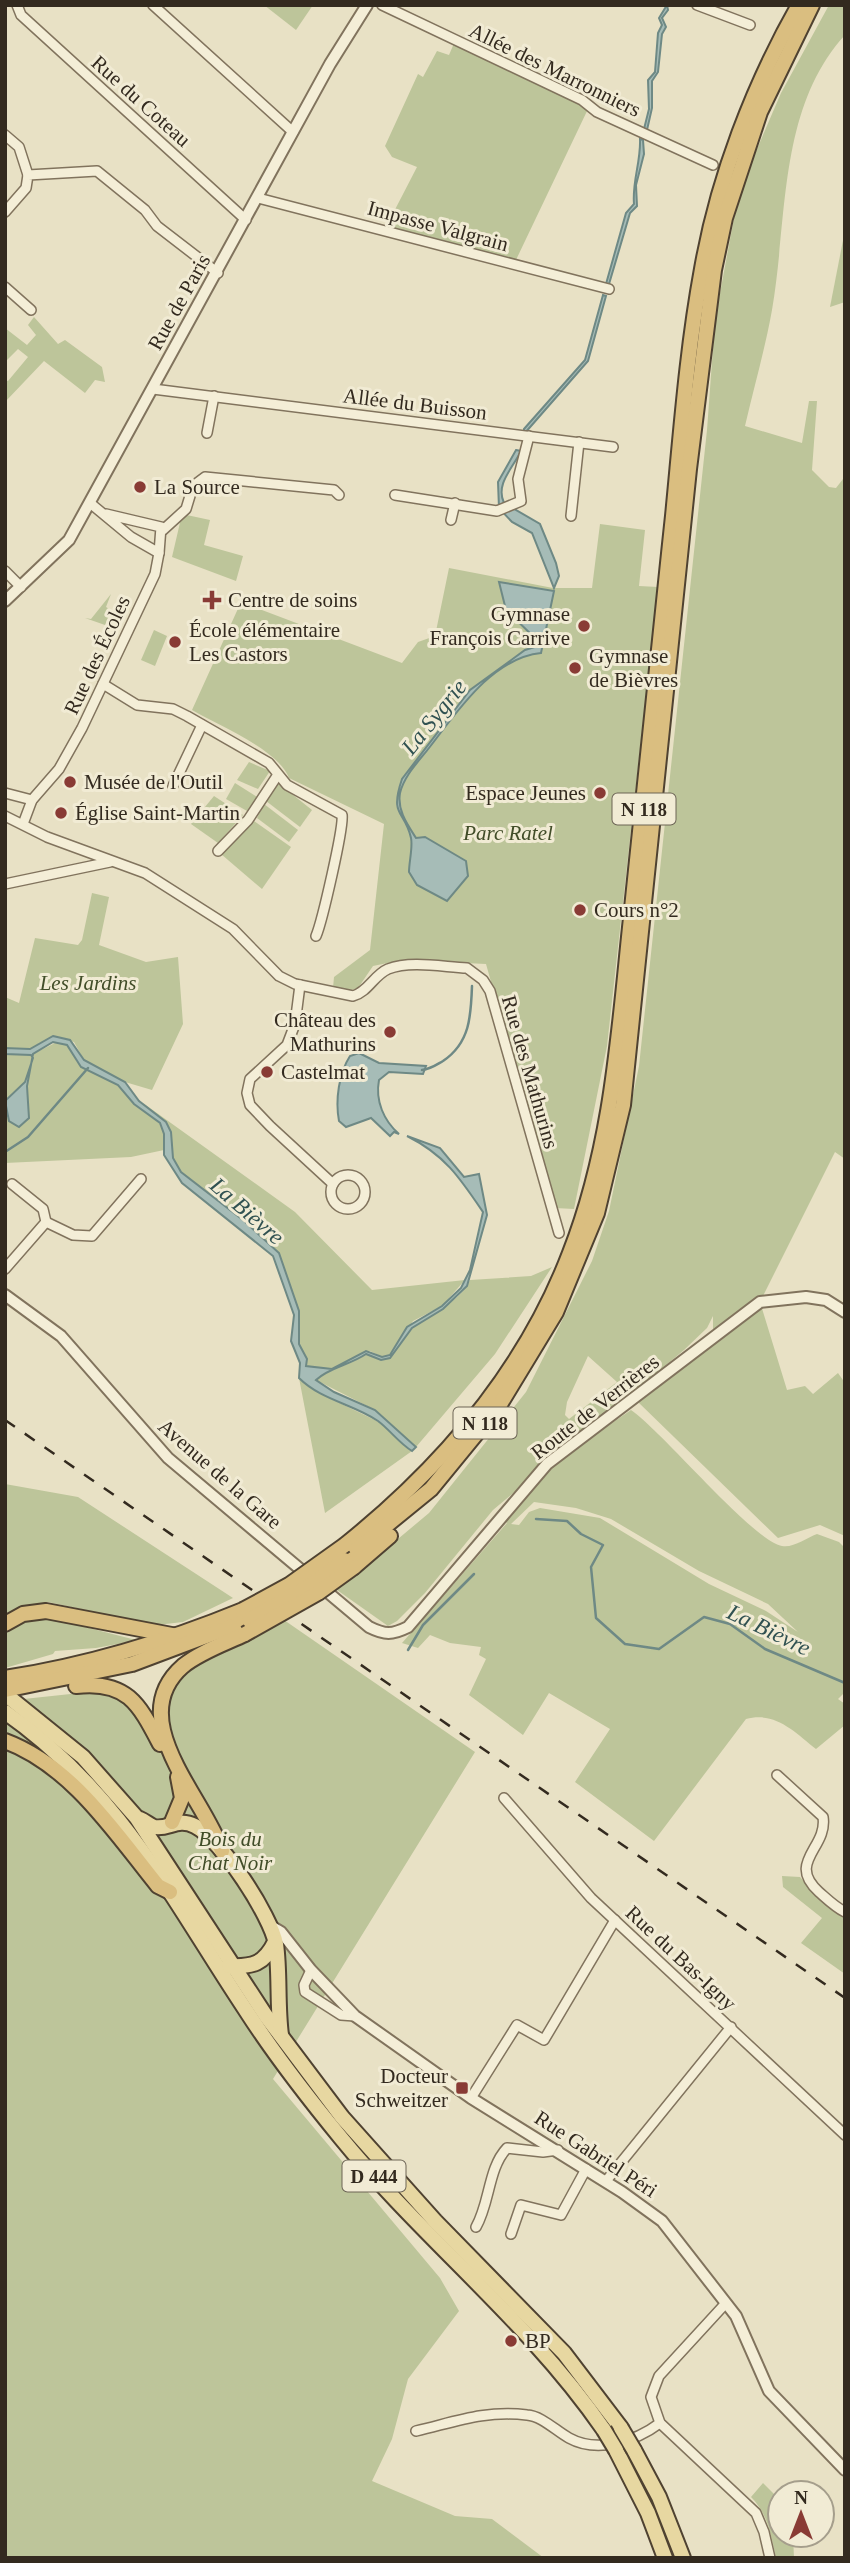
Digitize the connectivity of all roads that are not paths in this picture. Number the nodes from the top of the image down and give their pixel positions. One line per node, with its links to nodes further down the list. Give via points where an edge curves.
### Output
1 (17, 5): 15 (street, Rue du Coteau, via 21,15)
2 (153, 5): 9 (street)
3 (367, 5): 9 (street, Rue de Paris)
4 (382, 5): 11 (street, Allée des Marronniers)
5 (697, 5): 8 (street)
6 (799, 5): 59 (highway, N 118, bridge, via 755,94 702,267 611,1107 600,1161 570,1255 500,1382 457,1440 419,1482)
7 (812, 5): 59 (highway, N 118, bridge, via 760,111 725,218 714,270 623,1105 597,1213 556,1312 512,1386 431,1489 396,1520 392,1534 318,1593)
8 (750, 25)
9 (293, 132): 13 (street, Rue de Paris)
10 (5, 135): 12 (street, via 19,147)
11 (713, 165)
12 (28, 175): 14 (street, via 26,188); 16 (street, via 97,171)
13 (258, 198): 15 (street, Rue de Paris); 18 (street, Impasse Valgrain)
14 (5, 212)
15 (246, 220): 16 (street, Rue de Paris)
16 (218, 273): 20 (street, Rue de Paris)
17 (5, 287): 19 (street)
18 (609, 289)
19 (31, 310)
20 (153, 388): 21 (street, Allée du Buisson); 28 (street, Rue de Paris)
21 (214, 396): 22 (street); 23 (street, Allée du Buisson)
22 (207, 432)
23 (529, 436): 24 (street, Allée du Buisson); 29 (street, via 519,479 521,500 497,511)
24 (579, 442): 25 (street, Allée du Buisson); 31 (street)
25 (612, 447)
26 (339, 495): 33 (street, via 334,489 205,477 193,486 186,509)
27 (396, 495): 29 (street)
28 (90, 503): 30 (street); 36 (street, Rue de Paris, via 61,549)
29 (455, 503): 32 (street)
30 (106, 514): 33 (street, via 158,524); 34 (street)
31 (571, 516)
32 (451, 520)
33 (163, 530): 34 (street, Rue des Écoles)
34 (159, 557): 38 (street, Rue des Écoles)
35 (5, 571): 36 (street)
36 (21, 587): 37 (street, Rue de Paris)
37 (5, 601)
38 (103, 684): 39 (street, via 137,705 173,709); 43 (street, Rue des Écoles, via 59,769)
39 (202, 725): 40 (street, via 269,764); 41 (street)
40 (278, 776): 46 (street, via 248,820); 49 (street, via 342,815 326,912)
41 (173, 786)
42 (5, 793): 43 (street)
43 (32, 800): 45 (street)
44 (5, 816): 45 (street, Rue des Mathurins)
45 (23, 824): 47 (street, Rue des Mathurins)
46 (218, 851)
47 (110, 862): 48 (street); 50 (street, Rue des Mathurins, via 145,873 218,918 279,976)
48 (5, 884)
49 (317, 936)
50 (300, 985): 53 (street, via 287,1045 250,1079 247,1093 250,1105 270,1126); 55 (street, Rue des Mathurins, via 353,996 388,969 398,967 467,968 476,973 489,991)
51 (141, 1179): 54 (street, via 92,1236 79,1237)
52 (12, 1184): 54 (street, via 43,1209)
53 (334, 1184)
54 (46, 1222): 56 (street)
55 (559, 1233)
56 (5, 1269)
57 (5, 1295): 61 (street, Avenue de la Gare, via 61,1336 148,1439 190,1478 369,1627)
58 (845, 1312): 61 (street, Route de Verrières, via 826,1300 806,1297 760,1302 547,1464 408,1627)
59 (246, 1621): 62 (highway, N 118); 63 (highway, N 118, via 132,1664); 71 (highway, via 184,1665 167,1685 160,1711 164,1741)
60 (5, 1624): 62 (highway, via 23,1614 46,1611)
61 (394, 1634)
62 (178, 1636): 64 (highway, N 118)
63 (59, 1681): 64 (highway, N 118); 70 (highway, via 68,1687 109,1686 137,1703 182,1785 181,1807)
64 (6, 1685): 69 (main road, D 444, via 83,1757)
65 (5, 1712): 72 (main road, D 444, via 50,1746 101,1797)
66 (5, 1741): 72 (highway, via 35,1755 73,1785 158,1886)
67 (777, 1775): 73 (street, via 823,1817 824,1827 805,1875)
68 (504, 1798): 74 (street, Rue du Bas-Igny, via 543,1847)
69 (136, 1817): 70 (main road, via 154,1827); 78 (main road, D 444)
70 (172, 1822): 71 (main road, via 200,1828)
71 (222, 1851): 75 (main road)
72 (170, 1892): 77 (main road, D 444)
73 (845, 1912)
74 (615, 1920): 81 (street, Rue du Bas-Igny); 83 (street, via 544,2040 517,2025)
75 (271, 1926): 76 (main road); 79 (street)
76 (275, 1942): 78 (main road, via 256,1965); 82 (main road)
77 (218, 1966): 78 (main road); 94 (main road, D 444, bridge, via 262,2034 343,2140 536,2344 604,2430 642,2499)
78 (234, 1967): 82 (main road, D 444)
79 (311, 1970): 80 (street, Rue Gabriel Péri); 80 (street, Rue Gabriel Péri, via 305,1992 341,2015)
80 (355, 2016): 83 (street, Rue Gabriel Péri)
81 (730, 2027): 84 (street, Rue du Bas-Igny); 87 (street)
82 (281, 2036): 95 (main road, D 444, bridge, via 395,2179 564,2353 634,2450)
83 (471, 2098): 85 (street, Rue Gabriel Péri)
84 (845, 2135)
85 (558, 2151): 86 (street, Rue Gabriel Péri); 88 (street, via 507,2148 496,2165)
86 (586, 2169): 87 (street, Rue Gabriel Péri); 89 (street, via 561,2215 521,2205)
87 (606, 2181): 90 (street, Rue Gabriel Péri, via 662,2221)
88 (476, 2227)
89 (511, 2234)
90 (726, 2303): 91 (street, via 653,2386 651,2397); 93 (street, Rue Gabriel Péri, via 769,2391)
91 (660, 2423): 92 (street, via 635,2440 603,2444 572,2440 531,2415 469,2415); 96 (street, via 748,2504 761,2522)
92 (416, 2431)
93 (845, 2470)
94 (665, 2558)
95 (683, 2558)
96 (769, 2558)

